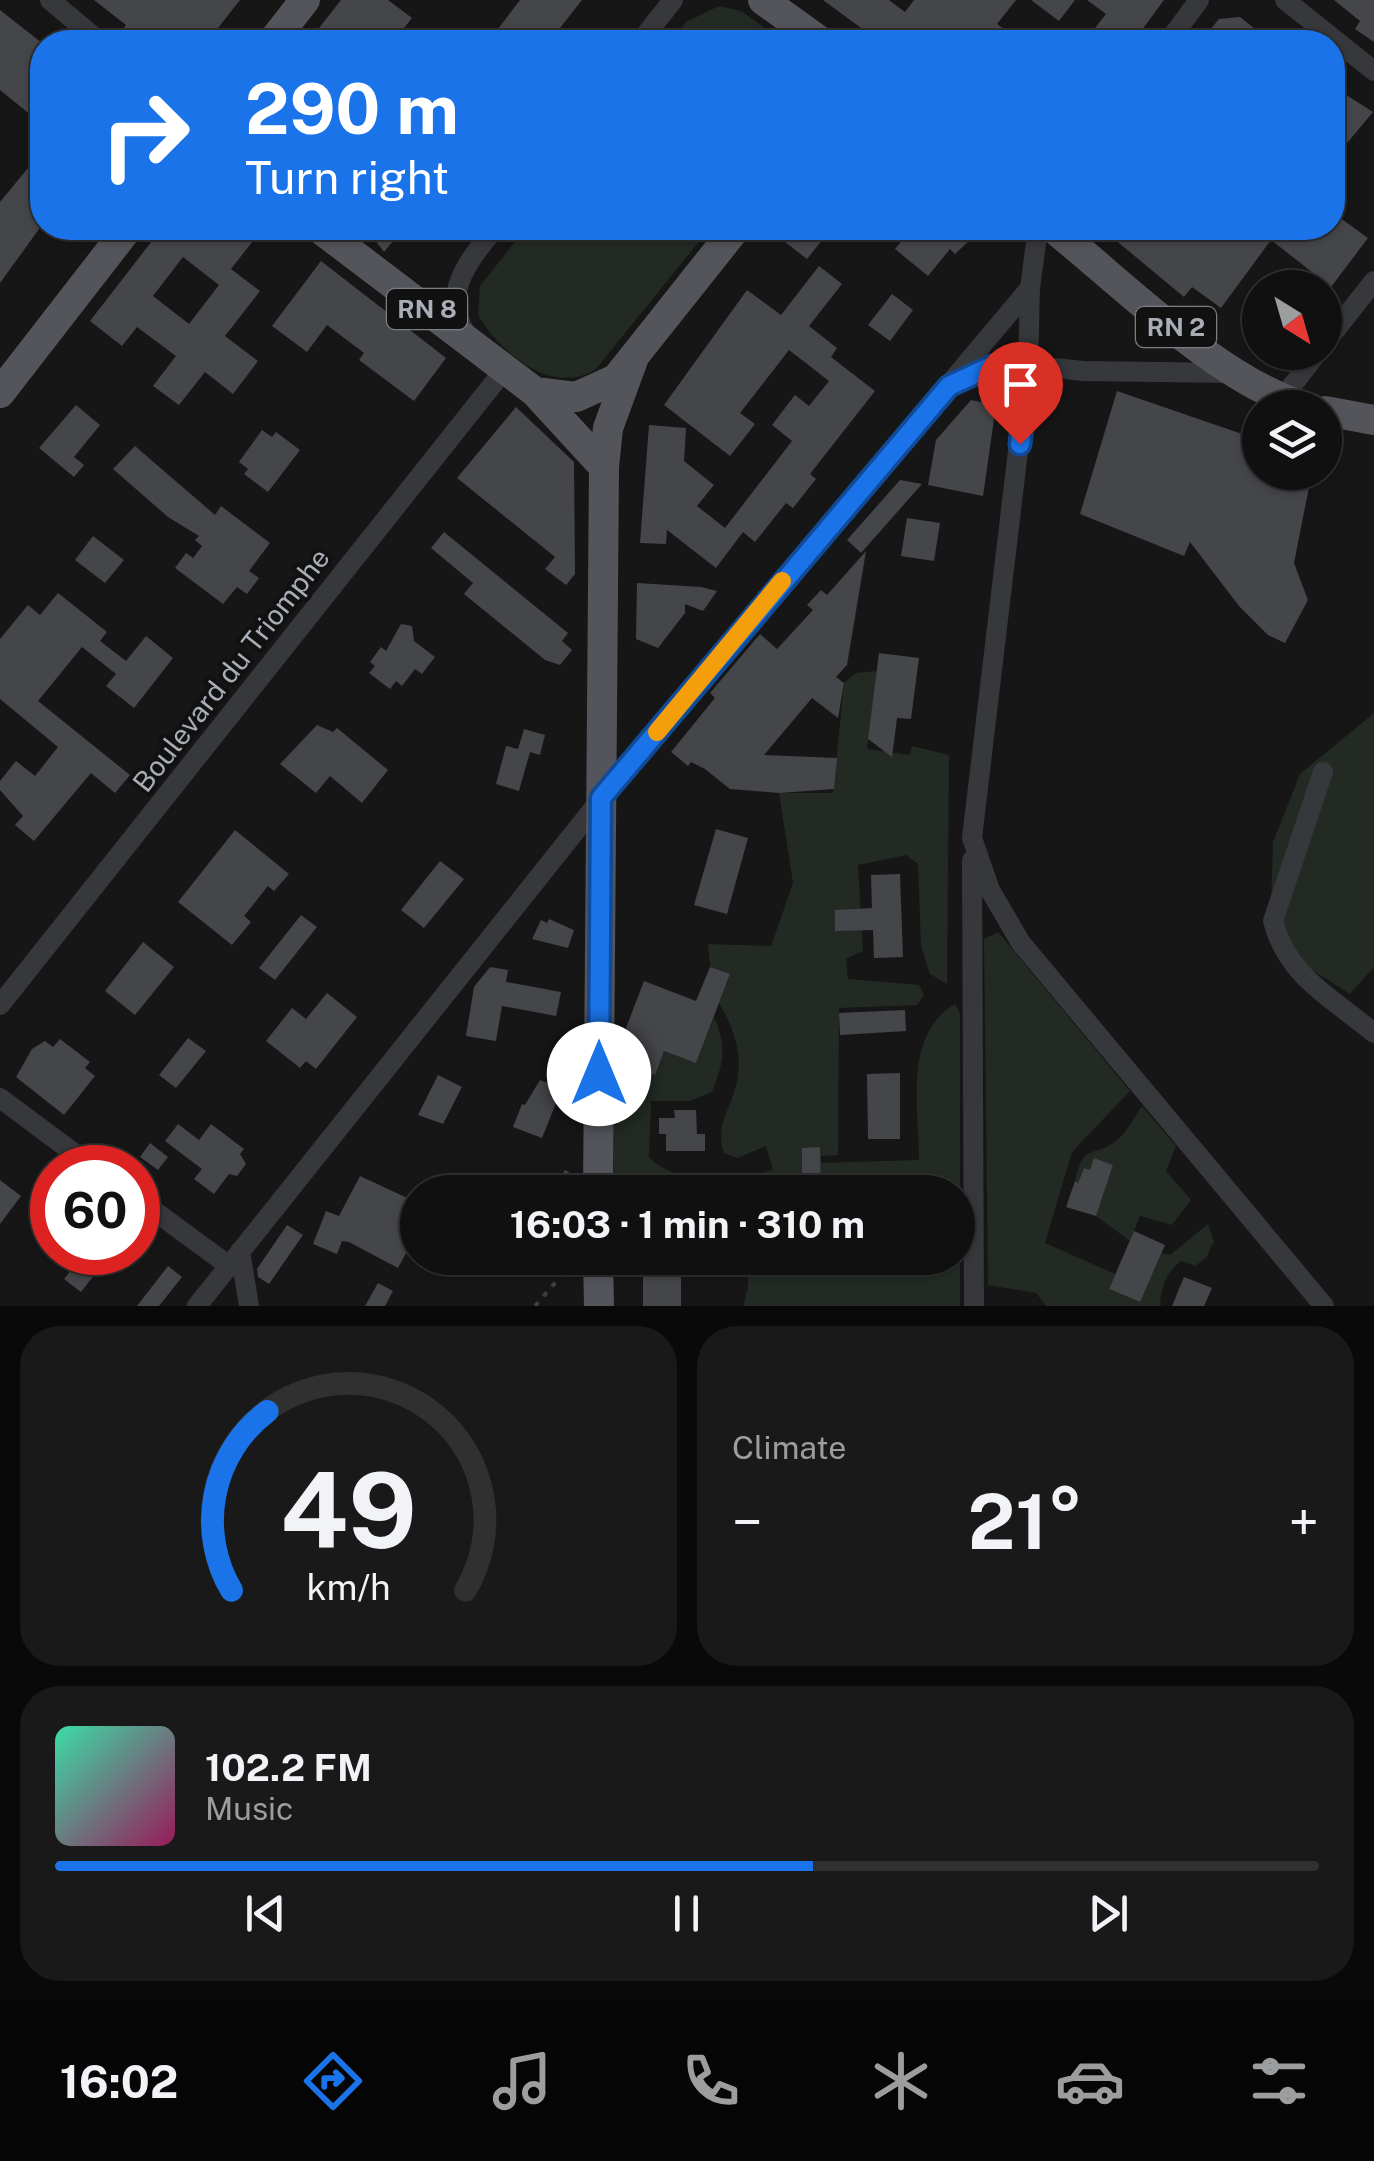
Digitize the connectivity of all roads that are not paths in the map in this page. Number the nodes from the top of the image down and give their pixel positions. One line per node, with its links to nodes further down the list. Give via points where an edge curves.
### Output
1 (50, 0): 7 (street)
2 (305, 0): 8 (main road)
3 (673, 0): 9 (street)
4 (763, 0): 10 (main road)
5 (1199, 0): 11 (street)
6 (1285, 0): 12 (street)
7 (86, 30)
8 (281, 30)
9 (649, 30)
10 (802, 30)
11 (1177, 30)
12 (1323, 30)
13 (1345, 47): 14 (street)
14 (1374, 70)
15 (119, 240): 33 (main road)
16 (335, 240): 24 (main road, RN 8)
17 (485, 240): 24 (street, via 465,265 454,302)
18 (726, 240): 25 (main road)
19 (1036, 240): 22 (street)
20 (1068, 240): 29 (main road, RN 2)
21 (1374, 281): 23 (street)
22 (1030, 288): 26 (street); 34 (street)
23 (1342, 322)
24 (474, 345): 27 (main road, RN 8)
25 (634, 356): 32 (main road, via 599,390 559,398); 37 (main road, via 608,428)
26 (1028, 367): 29 (street); 34 (street, via 1008,363 972,372); 40 (street)
27 (506, 369): 32 (main road, RN 8); 41 (street, Boulevard du Triomphe)
28 (1304, 370): 31 (street)
29 (1233, 373): 30 (main road, RN 2)
30 (1263, 390)
31 (1289, 390)
32 (536, 392): 37 (main road, RN 8)
33 (0, 393)
34 (926, 408): 39 (street)
35 (1342, 414): 36 (main road)
36 (1374, 420)
37 (604, 466): 39 (main road)
38 (1324, 772): 42 (street, via 1273,921 1303,978)
39 (601, 798): 45 (main road); 47 (street)
40 (972, 838): 52 (street); 53 (street, via 990,890 1021,944)
41 (0, 1005)
42 (1374, 1033)
43 (0, 1098): 44 (street)
44 (63, 1145)
45 (598, 1175)
46 (160, 1213): 47 (street)
47 (234, 1258): 49 (street); 50 (street)
48 (598, 1275): 51 (main road)
49 (196, 1306)
50 (249, 1306)
51 (598, 1306)
52 (974, 1306)
53 (1324, 1306)

